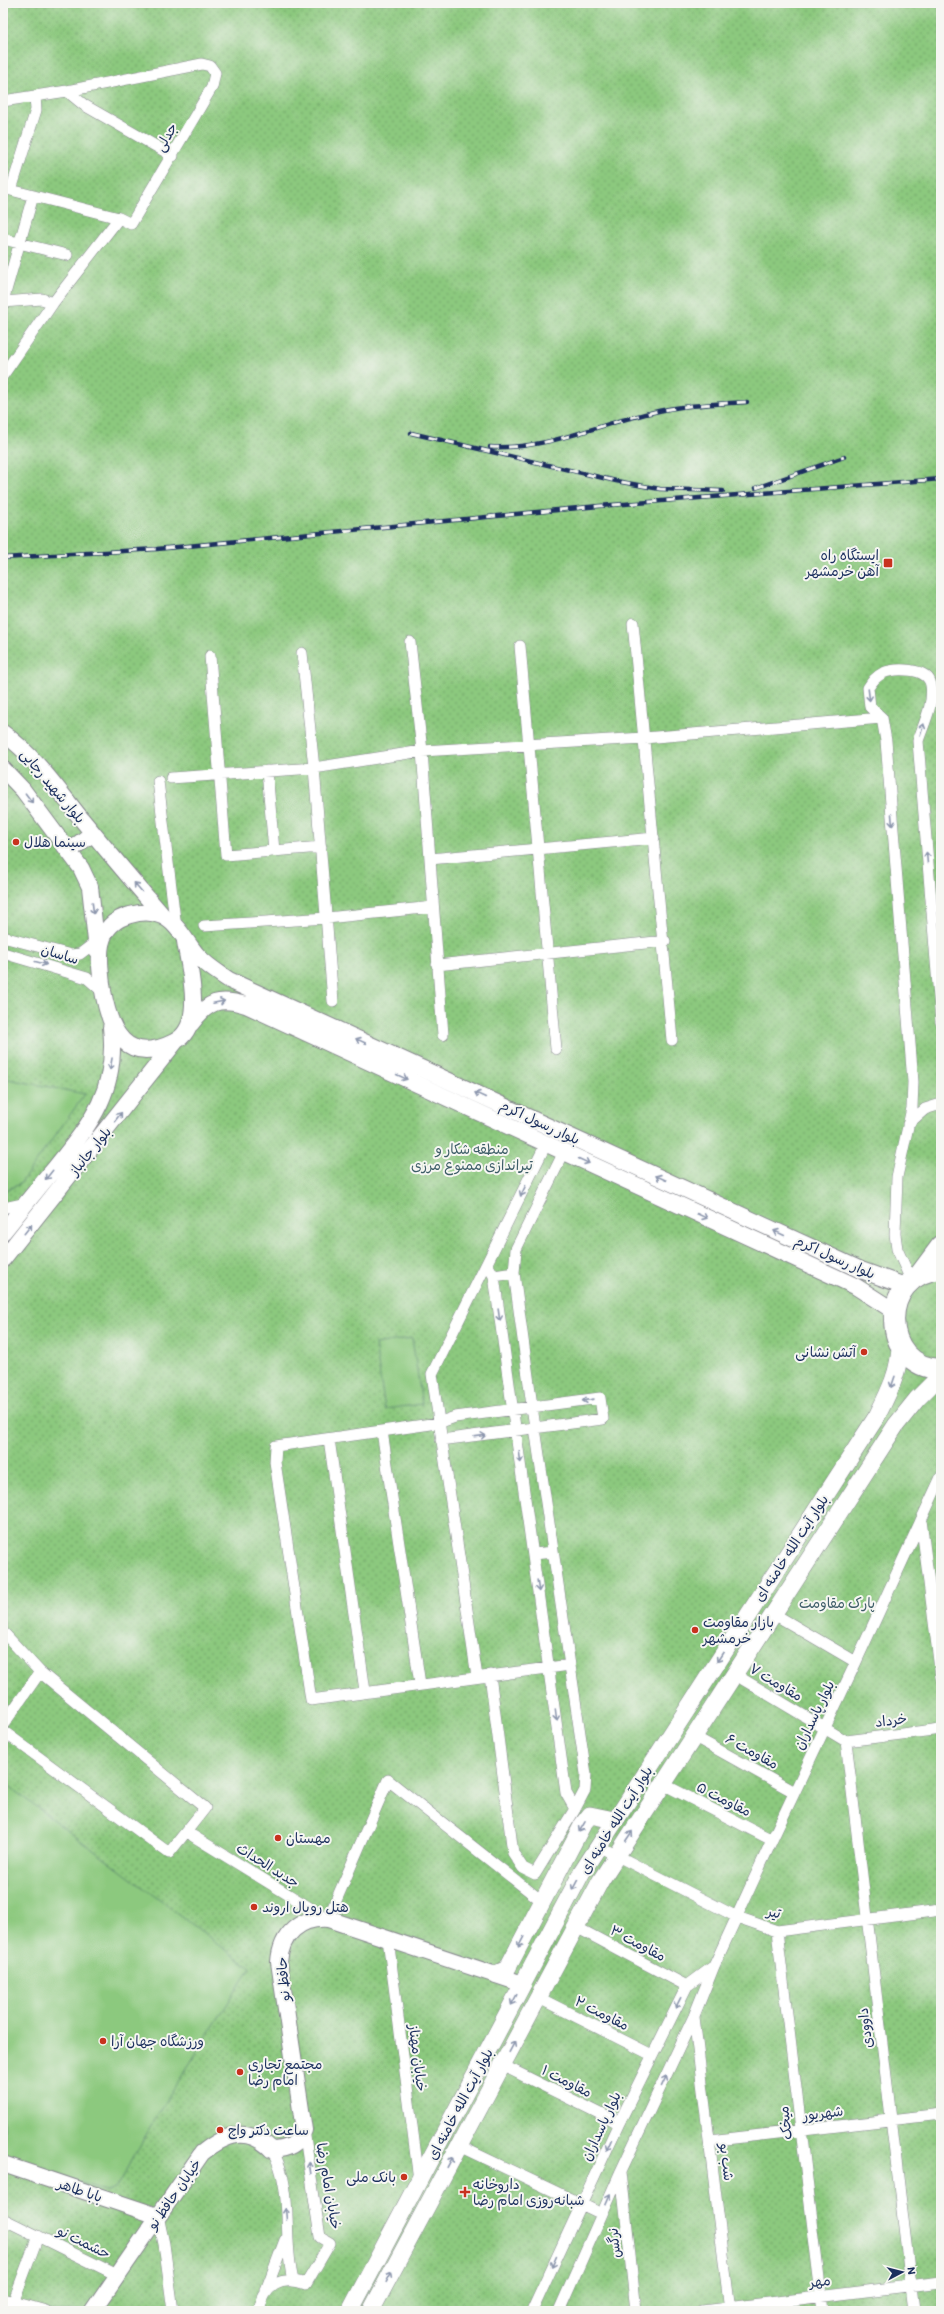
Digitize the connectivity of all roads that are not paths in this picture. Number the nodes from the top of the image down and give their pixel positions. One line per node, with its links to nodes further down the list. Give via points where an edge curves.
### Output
1 (68, 91): 2 (street, جدلی); 4 (street, via 84,105); 4 (street, جدلی, via 202,64 210,66 215,73 212,86)
2 (35, 96): 3 (street, جدلی); 5 (street, via 36,110)
3 (3, 101)
4 (173, 156): 7 (street, جدلی, via 131,224)
5 (7, 189): 6 (street)
6 (33, 196): 7 (street); 9 (street)
7 (119, 218): 12 (street)
8 (3, 239): 9 (street)
9 (20, 243): 10 (street); 11 (street)
10 (67, 255)
11 (3, 301): 12 (street, via 42,298)
12 (53, 303): 13 (street)
13 (3, 374)
14 (633, 623): 21 (street)
15 (410, 642): 23 (street)
16 (520, 646): 22 (street)
17 (302, 653): 24 (street)
18 (210, 656): 27 (street)
19 (882, 718): 21 (street); 51 (street, one-way to 19, via 918,741 932,702 931,683 924,674 913,670 884,672 875,678 868,688 870,707); 60 (street, one-way to 60, via 887,749 913,1082)
20 (3, 733): 30 (main road, بلوار شهید رجایی, via 44,773)
21 (644, 738): 22 (street); 31 (street)
22 (530, 746): 23 (street); 33 (street)
23 (422, 751): 24 (street); 36 (street)
24 (314, 768): 26 (street); 32 (street)
25 (3, 769): 34 (main road, بلوار شهید رجایی, one-way to 34, via 23,790)
26 (267, 771): 27 (street); 35 (street)
27 (220, 775): 28 (street); 35 (street, via 226,855)
28 (172, 778)
29 (158, 782): 41 (street)
30 (93, 833): 34 (main road); 38 (main road, بلوار شهید رجایی, one-way to 30)
31 (654, 838): 33 (street); 44 (street)
32 (321, 847): 35 (street); 39 (street)
33 (538, 849): 36 (street); 46 (street)
34 (69, 851): 43 (main road, بلوار شهید رجایی, one-way to 43, via 90,887)
35 (274, 851)
36 (430, 859): 37 (street)
37 (433, 907): 39 (street); 48 (street)
38 (163, 916): 41 (main road); 47 (main road, via 152,912 124,916 104,935)
39 (327, 918): 40 (street); 50 (street)
40 (204, 926)
41 (181, 935): 53 (main road, via 194,1011); 59 (main road, بلوار رسول اکرم, one-way to 41, via 230,980 200,958)
42 (3, 937): 43 (street, ساسان, via 70,955 80,954)
43 (96, 941): 47 (main road, بلوار شهید رجایی)
44 (664, 942): 46 (street); 55 (street)
45 (3, 953): 49 (street, ساسان, one-way to 49, via 87,978)
46 (547, 953): 48 (street); 57 (street)
47 (98, 961): 49 (main road)
48 (437, 965): 54 (street)
49 (104, 993): 52 (main road)
50 (333, 1001)
51 (941, 1022)
52 (111, 1025): 56 (main road, via 117,1036 137,1048 164,1047); 66 (main road, بلوار جانباز, one-way to 66, via 112,1062 98,1109 86,1129)
53 (190, 1025): 56 (main road); 61 (main road, بلوار رسول اکرم, one-way to 61, via 201,1010 214,1002 228,1000 246,1005)
54 (443, 1035)
55 (672, 1040)
56 (176, 1041): 70 (main road, بلوار جانباز, one-way to 56)
57 (556, 1049)
58 (941, 1104): 60 (street, via 925,1109)
59 (533, 1119): 61 (main road); 75 (main road, بلوار رسول اکرم, one-way to 59, via 861,1270)
60 (908, 1124): 75 (street, via 897,1177 895,1234 899,1256)
61 (526, 1134): 62 (main road, بلوار رسول اکرم)
62 (546, 1144): 63 (main road, بلوار رسول اکرم); 64 (street)
63 (564, 1152): 65 (street); 76 (main road, بلوار رسول اکرم, one-way to 76, via 855,1286)
64 (530, 1176): 65 (street); 71 (street, one-way to 71)
65 (547, 1185): 73 (street, via 516,1249)
66 (26, 1203): 67 (street); 68 (main road, بلوار جانباز)
67 (3, 1208)
68 (3, 1232)
69 (941, 1246): 75 (highway)
70 (3, 1259)
71 (486, 1264): 74 (street); 82 (street, via 432,1374)
72 (941, 1268): 75 (highway)
73 (514, 1273): 74 (street); 80 (street)
74 (494, 1276): 81 (street, one-way to 81)
75 (912, 1280): 76 (highway, via 900,1294)
76 (894, 1311): 77 (highway, via 896,1334)
77 (900, 1344): 78 (highway, via 916,1361 926,1367); 113 (main road, بلوار آیت الله خامنه ای, one-way to 113, via 900,1360 893,1385 877,1416)
78 (941, 1370)
79 (941, 1375): 92 (main road, بلوار آیت الله خامنه ای, via 917,1399 896,1426)
80 (532, 1407): 81 (street); 83 (street); 83 (street, one-way to 80, via 603,1419 600,1398)
81 (513, 1410): 82 (street, via 455,1417); 85 (street)
82 (438, 1424): 84 (street); 87 (street)
83 (535, 1428): 85 (street); 90 (street)
84 (382, 1431): 86 (street); 102 (street)
85 (516, 1431): 87 (street, one-way to 85); 91 (street, one-way to 91)
86 (329, 1440): 103 (street); 103 (street, via 276,1446 274,1462 311,1700)
87 (441, 1440): 100 (street)
88 (941, 1476): 89 (street, بلوار پاسداران)
89 (921, 1519): 94 (street, بلوار پاسداران); 101 (street)
90 (553, 1552): 91 (street); 95 (street)
91 (534, 1554): 96 (street, one-way to 96)
92 (774, 1614): 94 (street); 98 (main road, بلوار آیت الله خامنه ای)
93 (3, 1632): 97 (street)
94 (856, 1662): 105 (street, بلوار پاسداران)
95 (570, 1665): 96 (street); 112 (street, via 586,1774 585,1790)
96 (550, 1668): 99 (street); 112 (street, one-way to 112, via 566,1793)
97 (40, 1672): 104 (street); 107 (street, via 205,1808 169,1853)
98 (734, 1674): 105 (street, مقاومت ۷); 108 (main road, بلوار آیت الله خامنه ای)
99 (490, 1675): 100 (street); 112 (street, via 513,1853 523,1868 535,1874)
100 (477, 1677): 102 (street)
101 (941, 1677)
102 (420, 1684): 103 (street)
103 (365, 1691)
104 (3, 1725)
105 (824, 1727): 109 (street, مقاومت ۷); 111 (street, بلوار پاسداران)
106 (941, 1730): 109 (street, خرداد)
107 (3, 1731)
108 (695, 1737): 110 (main road, بلوار آیت الله خامنه ای); 111 (street, مقاومت ۶)
109 (846, 1741): 122 (street, داوودی)
110 (663, 1784): 115 (street, مقاومت ۵); 117 (main road, بلوار آیت الله خامنه ای, one-way to 110)
111 (794, 1792): 115 (street, بلوار پاسداران)
112 (575, 1809)
113 (614, 1820): 116 (main road, بلوار آیت الله خامنه ای); 118 (main road, one-way to 118, via 590,1815)
114 (193, 1836): 121 (street, جدبد الحداث)
115 (772, 1840): 120 (street, بلوار پاسداران)
116 (598, 1846): 117 (street, تیر); 128 (main road, بلوار آیت الله خامنه ای, one-way to 128)
117 (615, 1856): 120 (street, تیر); 123 (main road, بلوار آیت الله خامنه ای)
118 (543, 1902): 121 (street, via 388,1780); 127 (main road, one-way to 127, via 507,1969)
119 (941, 1910): 122 (street, تیر)
120 (737, 1917): 124 (street, تیر); 126 (street, بلوار پاسداران)
121 (328, 1919): 125 (main road, حافظ نو); 137 (main road, حافظ نو, via 305,1921 293,1928 280,1951)
122 (867, 1920): 124 (street, تیر); 135 (street, داوودی)
123 (576, 1927): 129 (street, مقاومت ۳); 130 (main road, بلوار آیت الله خامنه ای)
124 (777, 1931): 138 (street, میخک)
125 (388, 1939): 127 (main road, حافظ نو); 144 (street, خیابان مهناز)
126 (714, 1966): 129 (street, بلوار پاسداران); 131 (street, بلوار پاسداران)
127 (496, 1974): 128 (main road, حافظ نو)
128 (523, 1984): 144 (main road, بلوار آیت الله خامنه ای, one-way to 144)
129 (687, 1986): 132 (street, بلوار پاسداران, one-way to 132)
130 (538, 1998): 132 (street, مقاومت ۲); 133 (main road, بلوار آیت الله خامنه ای, one-way to 130)
131 (694, 2016): 139 (street, شب بو); 143 (street, بلوار پاسداران, one-way to 131)
132 (652, 2055): 136 (street, بلوار پاسداران)
133 (502, 2065): 136 (street, مقاومت ۱); 140 (main road, بلوار آیت الله خامنه ای)
134 (941, 2114): 135 (street, شهریور)
135 (891, 2120): 138 (street, شهریور); 154 (street, داوودی)
136 (619, 2123): 145 (street, بلوار پاسداران, one-way to 145)
137 (304, 2130): 141 (main road, via 298,2142 291,2147); 152 (street, خیابان امام رضا, one-way to 137, via 306,2284 330,2243 320,2236)
138 (801, 2130): 139 (street, شهریور); 156 (street, میخک)
139 (709, 2141): 158 (street, شب بو)
140 (459, 2146): 145 (street); 164 (main road, بلوار آیت الله خامنه ای, one-way to 140)
141 (272, 2150): 147 (main road, خیابان حافظ نو, via 253,2136 229,2136 216,2142 193,2164); 149 (street, خیابان حافظ نو, one-way to 141, via 283,2178 279,2162)
142 (3, 2164): 147 (main road, بابا طاهر)
143 (621, 2171): 146 (street, بلوار پاسداران, one-way to 143); 167 (street, نرگس)
144 (419, 2181): 159 (main road, بلوار آیت الله خامنه ای)
145 (580, 2204): 146 (street); 165 (street, بلوار پاسداران, one-way to 165)
146 (602, 2214): 166 (street, بلوار پاسداران)
147 (158, 2216): 151 (main road, خیابان حافظ نو); 162 (street)
148 (3, 2219): 150 (street, حشمت نو)
149 (288, 2230): 152 (street, خیابان حافظ نو, via 287,2251); 155 (street)
150 (38, 2236): 151 (street, حشمت نو); 157 (street)
151 (117, 2275): 161 (main road, خیابان حافظ نو)
152 (293, 2280): 155 (street, via 279,2283)
153 (941, 2282): 154 (street, مهر)
154 (911, 2285): 156 (street, مهر); 170 (street, داوودی)
155 (266, 2290): 163 (street)
156 (821, 2296): 158 (street, مهر); 169 (street, میخک)
157 (9, 2304): 160 (street)
158 (730, 2309): 168 (street, مهر)
159 (351, 2310)
160 (46, 2311)
161 (93, 2311)
162 (173, 2311)
163 (259, 2311)
164 (371, 2311)
165 (532, 2311)
166 (558, 2311)
167 (636, 2311)
168 (702, 2311)
169 (823, 2311)
170 (914, 2311)

